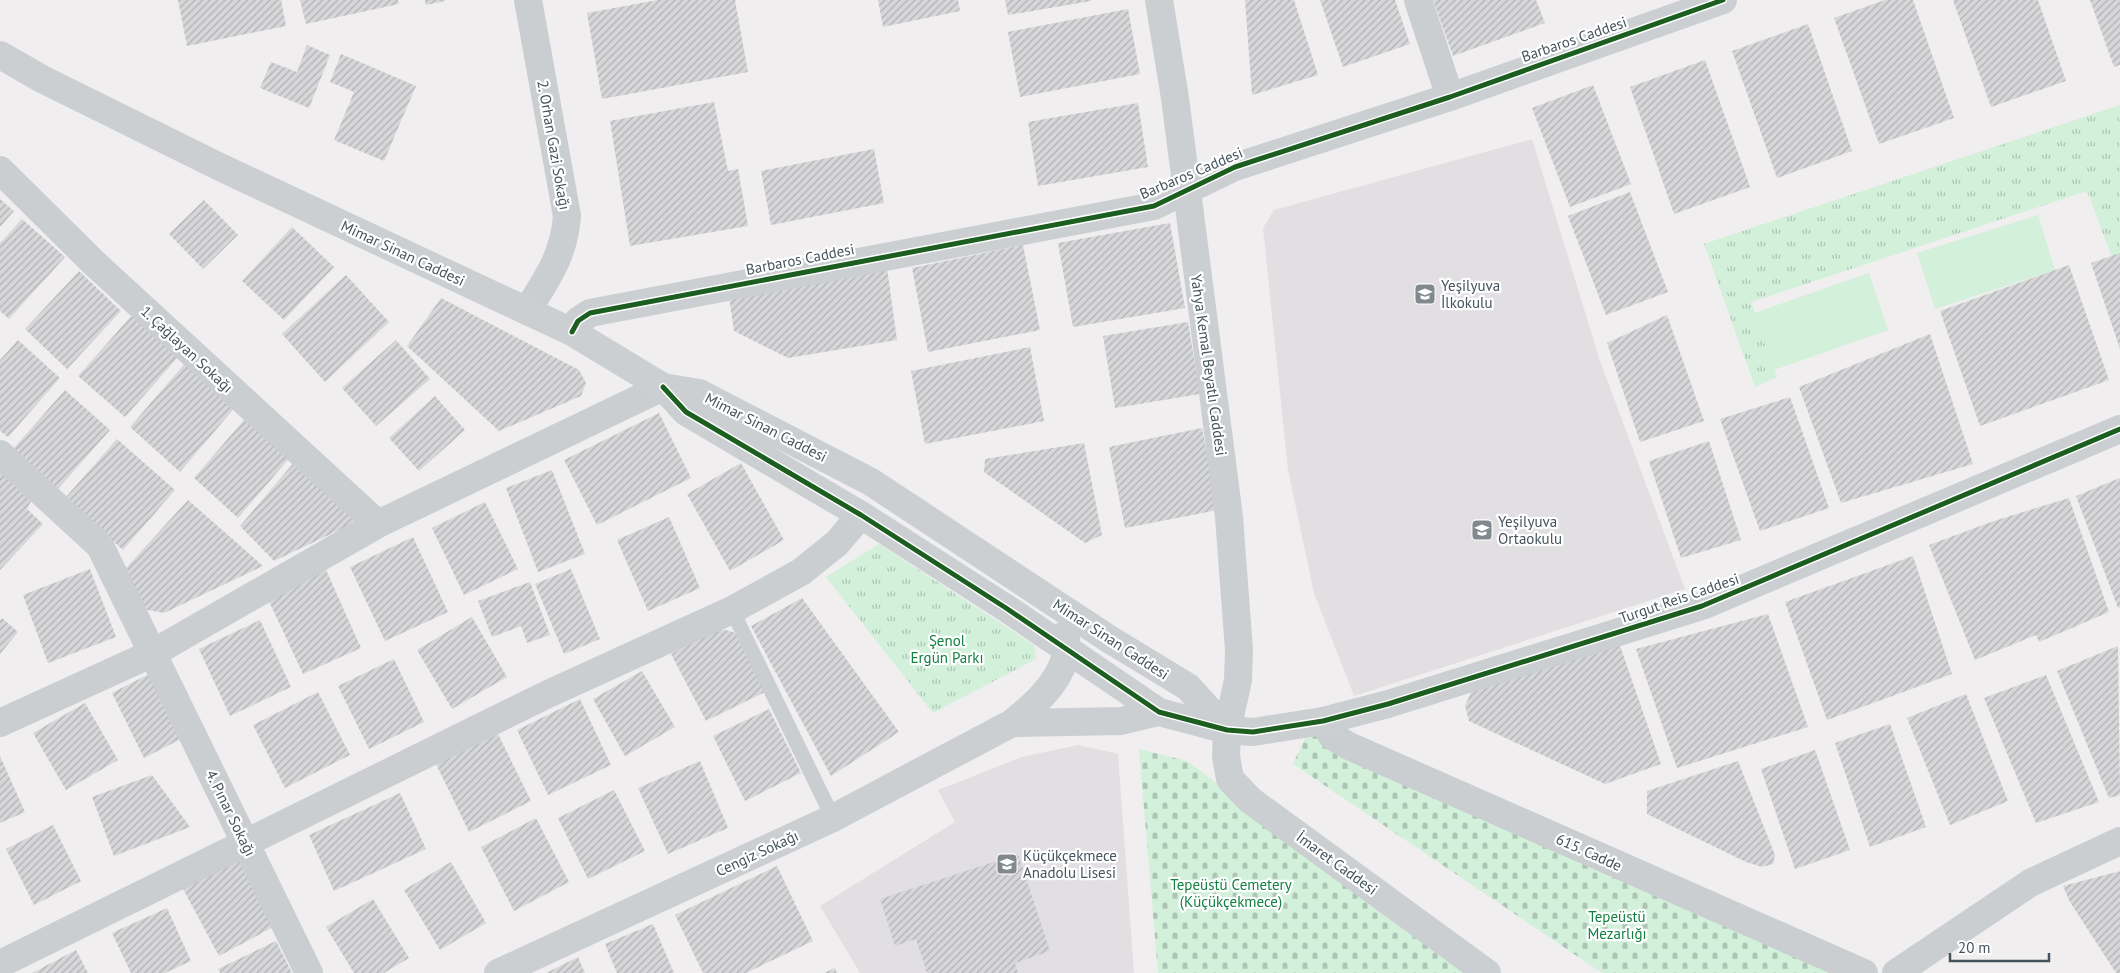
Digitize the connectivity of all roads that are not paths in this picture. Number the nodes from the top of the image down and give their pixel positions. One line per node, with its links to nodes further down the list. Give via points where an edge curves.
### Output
1 (528, 0): 9 (street, 2. Orhan Gazi Sokağı, via 568,216 566,239 557,261)
2 (1159, 0): 8 (street, Yahya Kemal Beyatlı Caddesi)
3 (1418, 0): 6 (street)
4 (1723, 0): 6 (street, Barbaros Caddesi)
5 (0, 55): 9 (street, Mimar Sinan Caddesi, via 222,168)
6 (1450, 97): 8 (street, Barbaros Caddesi, via 1235,166)
7 (0, 170): 15 (street, 1. Çağlayan Sokağı, via 94,263)
8 (1186, 190): 10 (street, Barbaros Caddesi, via 1154,206 590,313 578,321); 24 (street, Yahya Kemal Beyatlı Caddesi, via 1229,517 1240,650)
9 (527, 311): 10 (street, Mimar Sinan Caddesi)
10 (572, 332): 11 (street, Mimar Sinan Caddesi)
11 (663, 387): 14 (street, via 686,412); 15 (street); 16 (street, Mimar Sinan Caddesi, via 699,393 871,482)
12 (2120, 429): 21 (street, Turgut Reis Caddesi, via 1702,606 1388,704)
13 (0, 454): 19 (street, 4. Pınar Sokağı, via 100,546)
14 (861, 515): 17 (street, via 837,542 801,572); 18 (street)
15 (378, 524): 19 (street)
16 (1047, 597): 18 (street, via 1059,610 1064,622); 24 (street, Mimar Sinan Caddesi, via 1188,688)
17 (732, 610): 25 (lane); 27 (street, via 548,694)
18 (1066, 650): 20 (street); 23 (street, Cengiz Sokağı, via 1065,660 1056,676 1031,708)
19 (152, 653): 22 (street); 27 (street, 4. Pınar Sokağı)
20 (1159, 712): 23 (street, Cengiz Sokağı, via 1121,721); 24 (street, Turgut Reis Caddesi)
21 (1323, 721): 24 (street, Turgut Reis Caddesi, via 1253,732); 32 (street, 615. Cadde, via 1332,736 1349,746)
22 (0, 723)
23 (1012, 723): 25 (street, Cengiz Sokağı)
24 (1228, 730): 31 (street, İmaret Caddesi, via 1226,756 1230,779 1237,788)
25 (833, 818): 30 (street, Cengiz Sokağı)
26 (2120, 841): 33 (street, via 2030,883)
27 (246, 844): 28 (street); 29 (street, 4. Pınar Sokağı)
28 (0, 964)
29 (309, 973)
30 (498, 973)
31 (1487, 973)
32 (1864, 973)
33 (1896, 973)

